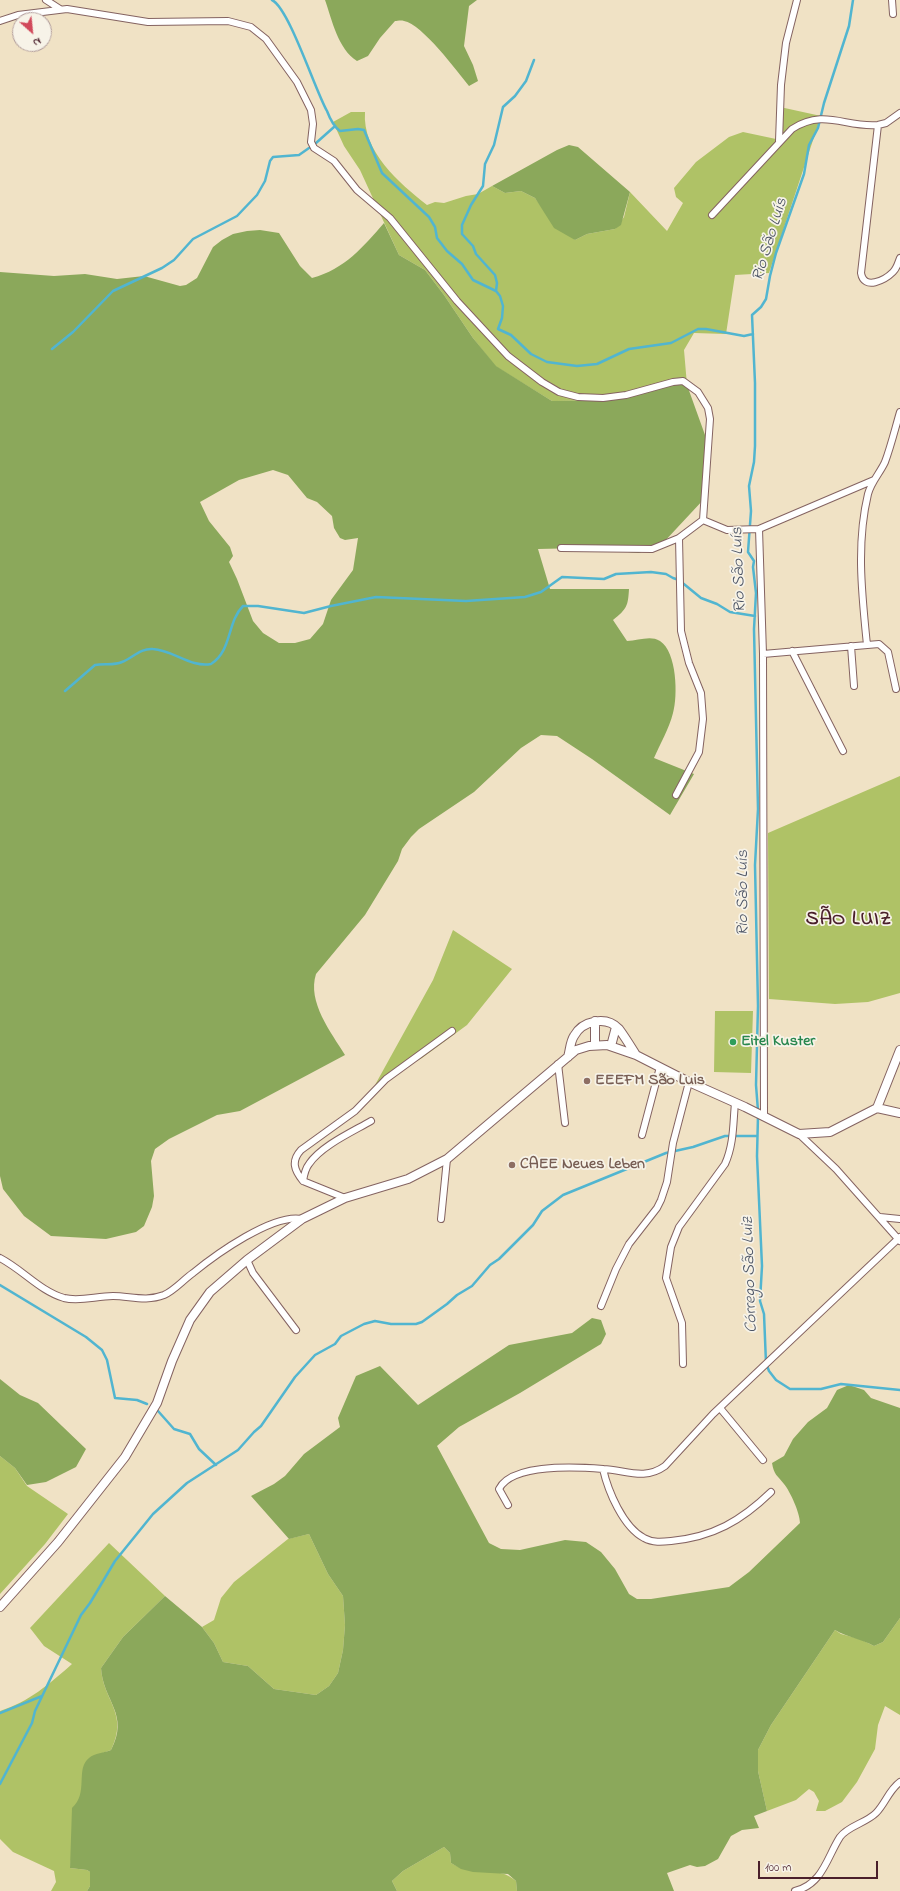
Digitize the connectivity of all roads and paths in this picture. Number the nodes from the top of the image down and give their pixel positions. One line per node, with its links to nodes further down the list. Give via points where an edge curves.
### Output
1 (46, 0): 4 (street)
2 (797, 0): 9 (street, via 786,43)
3 (892, 0): 5 (street)
4 (60, 9): 6 (street); 14 (street, via 148,22 228,21 251,27 266,39 297,82 311,110 311,142 314,148 334,161 357,190 390,218 457,301 508,356 559,392 578,397 603,398 626,395 683,381 698,392 708,408 710,419)
5 (893, 14)
6 (0, 20)
7 (900, 113): 8 (street, via 886,123)
8 (878, 125): 9 (street, via 830,119 805,121); 11 (street, via 861,273 863,279 873,283 886,278 894,272)
9 (779, 141): 10 (street)
10 (712, 215)
11 (900, 258)
12 (900, 412): 13 (street, via 884,462)
13 (874, 480): 15 (street); 18 (street, via 868,493 860,555)
14 (703, 520): 15 (street, via 727,530); 16 (street)
15 (758, 529): 21 (street)
16 (679, 538): 17 (street, via 652,549); 25 (street, via 681,631 701,693 703,719 699,752)
17 (561, 548)
18 (867, 645): 19 (street); 23 (street, via 879,644 886,649)
19 (851, 646): 20 (street); 22 (street)
20 (792, 651): 21 (street); 24 (street)
21 (763, 654): 40 (street)
22 (854, 686)
23 (896, 689)
24 (843, 751)
25 (676, 795)
26 (595, 1022): 27 (street); 29 (street); 33 (street, via 589,1022 574,1036)
27 (616, 1027): 30 (street); 32 (street)
28 (452, 1031): 46 (street, via 386,1080 355,1111 301,1150 294,1162)
29 (595, 1045): 30 (street); 33 (street, via 576,1050)
30 (611, 1046): 32 (street)
31 (900, 1050): 38 (street)
32 (636, 1055): 35 (street)
33 (568, 1058): 34 (street)
34 (558, 1064): 42 (street); 45 (street)
35 (660, 1067): 36 (street); 44 (street)
36 (689, 1082): 37 (street); 55 (street, via 661,1200 629,1244)
37 (735, 1103): 40 (street); 57 (street, via 730,1154 679,1227 671,1247 666,1278 682,1323)
38 (877, 1108): 39 (street); 43 (street, via 830,1132)
39 (900, 1112)
40 (763, 1116): 43 (street)
41 (371, 1121): 46 (street, via 316,1156 306,1168)
42 (565, 1123)
43 (798, 1134): 48 (street, via 836,1169)
44 (642, 1135)
45 (447, 1159): 47 (street, via 408,1178); 50 (street)
46 (302, 1181): 47 (street)
47 (345, 1198): 49 (street)
48 (880, 1217): 51 (street); 52 (street)
49 (302, 1219): 53 (street, via 284,1219 253,1233 208,1262 174,1289 150,1298 66,1298 49,1292 16,1266); 54 (street)
50 (441, 1219)
51 (900, 1219)
52 (900, 1239): 58 (street)
53 (0, 1258)
54 (247, 1260): 56 (street, via 253,1273); 63 (street, via 210,1292 190,1320 157,1403 114,1473 58,1542)
55 (601, 1306)
56 (296, 1330)
57 (683, 1364)
58 (720, 1408): 59 (street); 60 (street, via 657,1472 642,1475)
59 (763, 1460)
60 (603, 1469): 61 (street, via 611,1496 621,1513 639,1535 652,1542 686,1540 708,1535 753,1510); 62 (street, via 544,1469 514,1475 502,1482 499,1489)
61 (771, 1492)
62 (508, 1505)
63 (0, 1607)
64 (900, 1782): 65 (street, via 876,1812 841,1836 827,1865 817,1878)
65 (795, 1891)

